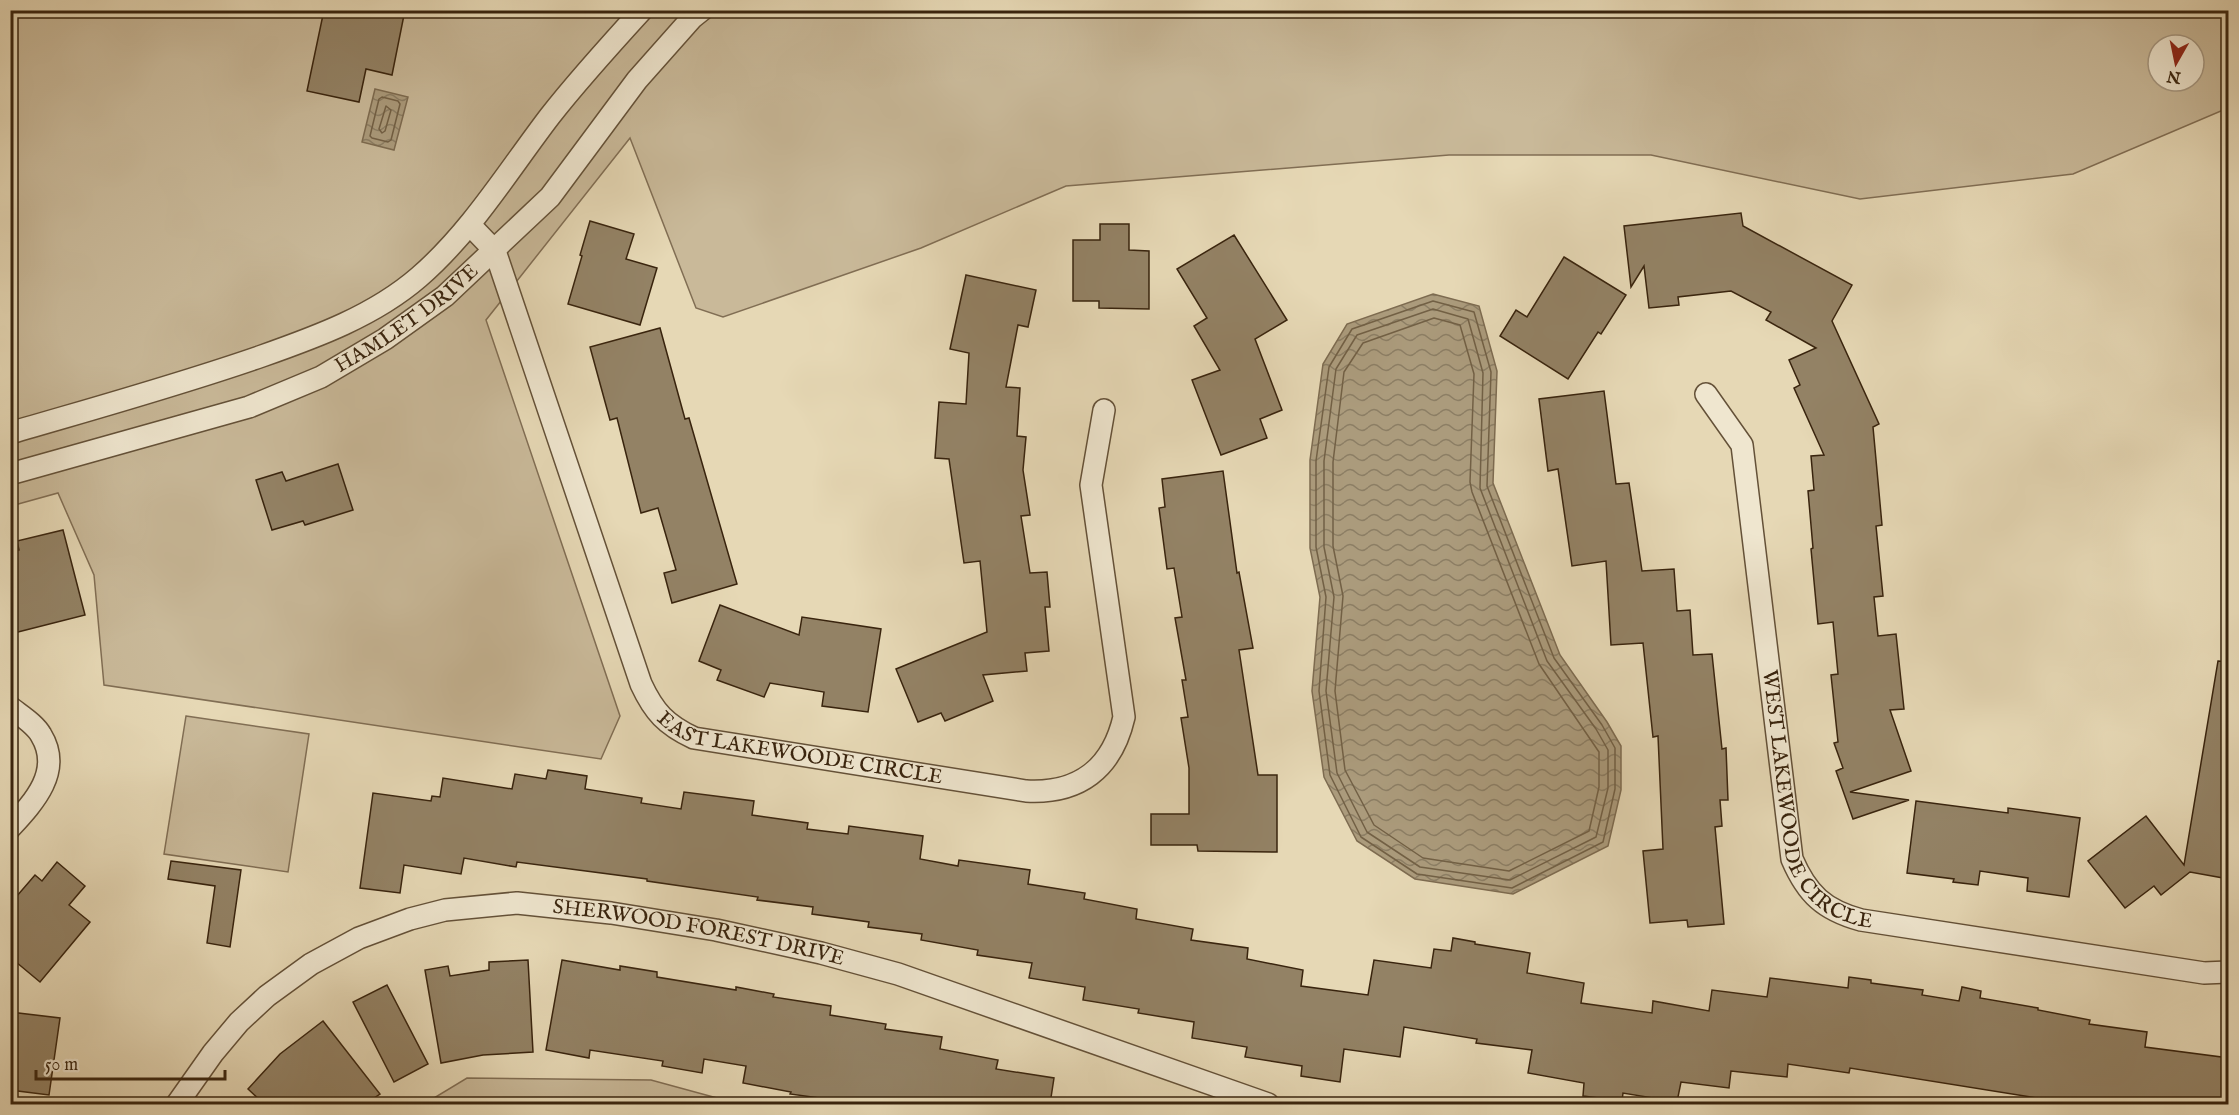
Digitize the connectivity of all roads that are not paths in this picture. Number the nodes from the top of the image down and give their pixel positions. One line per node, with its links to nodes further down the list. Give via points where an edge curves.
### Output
1 (642, 10): 3 (street, HAMLET DRIVE, via 585,73)
2 (702, 10): 4 (street, HAMLET DRIVE, via 637,80 550,197)
3 (470, 225): 4 (street, EAST LAKEWOODE CIRCLE); 7 (street, HAMLET DRIVE, via 418,278 369,313 206,376)
4 (495, 251): 6 (street, EAST LAKEWOODE CIRCLE, via 640,684 661,717 694,738 1026,791 1065,788 1098,769 1120,736 1124,717 1091,485); 8 (street, HAMLET DRIVE, via 446,296 321,377 249,407)
5 (1706, 394): 11 (street, WEST LAKEWOODE CIRCLE, via 1742,445 1792,859 1811,893 1835,911 1861,920 2204,973)
6 (1104, 410)
7 (10, 433)
8 (10, 474)
9 (10, 706): 10 (street, via 40,733 48,750 44,786)
10 (10, 828)
11 (2229, 972)
12 (177, 1104): 13 (street, SHERWOOD FOREST DRIVE, via 240,1022 267,996 311,964 359,938 410,919 445,910 517,903 705,928 821,952 898,974)
13 (1268, 1104)

